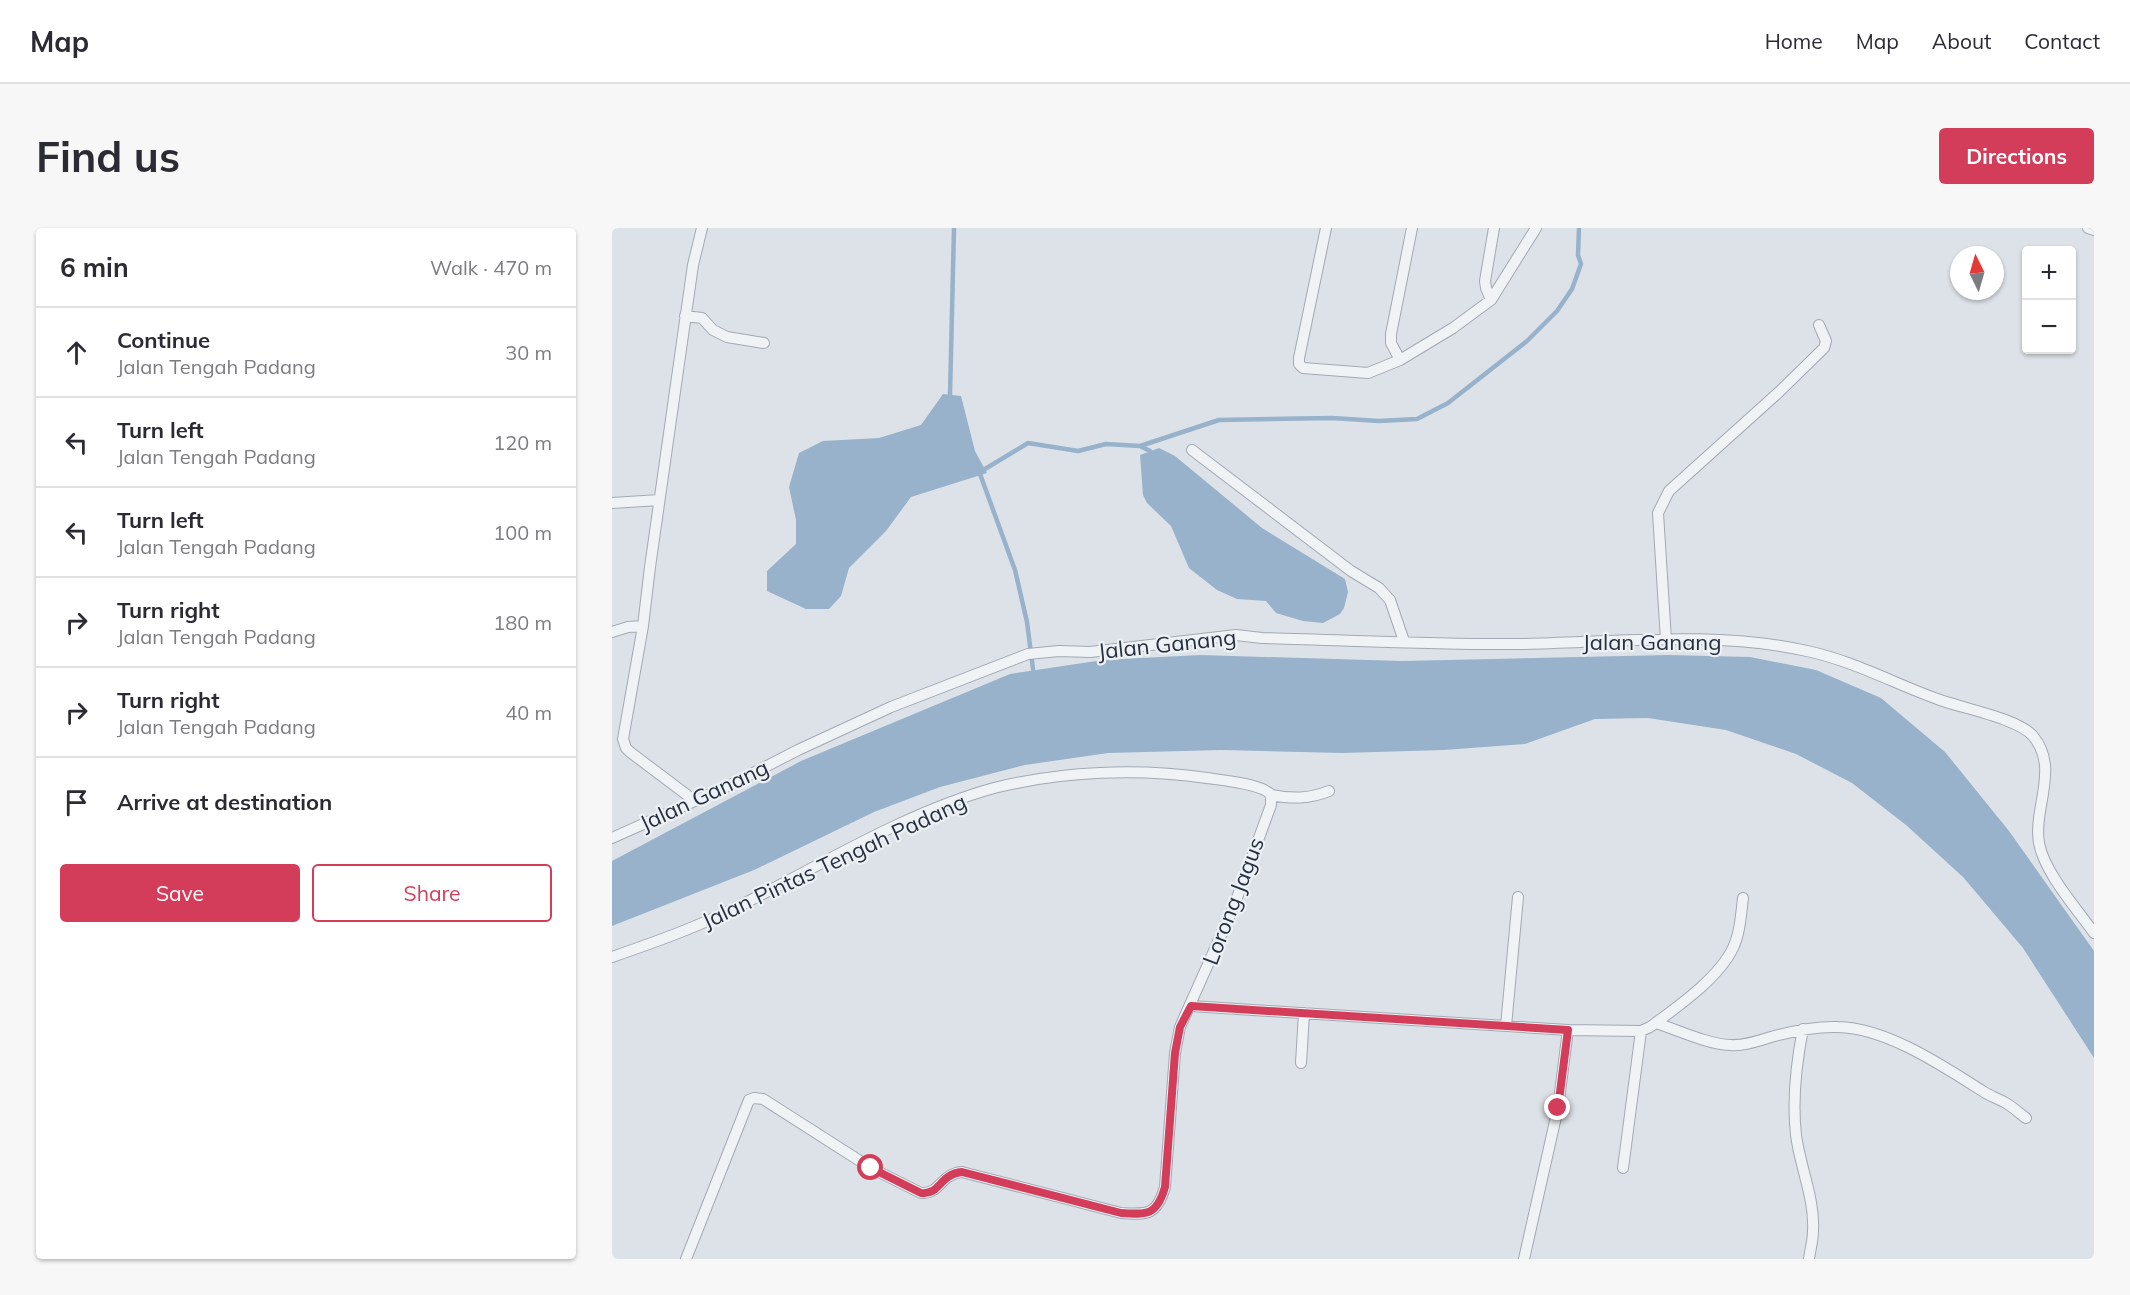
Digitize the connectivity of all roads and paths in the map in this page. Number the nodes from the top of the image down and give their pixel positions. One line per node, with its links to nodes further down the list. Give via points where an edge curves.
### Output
1 (702, 228): 9 (street)
2 (1326, 228): 12 (street, via 1299,363 1303,368 1368,373)
3 (1412, 228): 12 (street, via 1391,334)
4 (1494, 228): 8 (street, via 1485,281)
5 (1536, 228): 8 (street)
6 (2088, 228): 7 (street)
7 (2094, 230)
8 (1491, 300): 12 (street)
9 (685, 316): 11 (street, via 702,318 712,330 727,337); 14 (street)
10 (1819, 325): 18 (street, via 1826,341 1824,348 1669,491 1658,513)
11 (764, 342)
12 (1400, 360)
13 (1192, 450): 19 (street, via 1379,588 1389,600)
14 (659, 500): 15 (street); 16 (street)
15 (612, 503)
16 (643, 626): 17 (street); 22 (street, via 624,744)
17 (612, 632)
18 (1666, 640): 19 (street, Jalan Ganang, via 1522,644); 26 (street, Jalan Ganang, via 1806,650 2028,730 2041,748 2044,761 2038,832 2042,854)
19 (1404, 641): 22 (street, Jalan Ganang, via 1236,634 1033,654 891,707)
20 (1329, 791): 21 (street, Jalan Pintas Tengah Padang, via 1302,798)
21 (1271, 795): 27 (street, Jalan Pintas Tengah Padang, via 1263,789 1236,783 1166,774 1089,774 996,788 921,815 678,934); 28 (street, Lorong Jagus, via 1234,906)
22 (695, 801): 23 (street, Jalan Ganang)
23 (612, 838)
24 (1518, 897): 31 (street)
25 (1743, 898): 30 (street, via 1739,931 1726,960)
26 (2094, 933)
27 (612, 957)
28 (1191, 1006): 29 (street); 38 (street, Lorong Jagus, via 1180,1027 1175,1053 1165,1187 1162,1199 1151,1212 1121,1213 962,1172 947,1176 929,1194 921,1193 871,1168 764,1099 754,1098 749,1100)
29 (1304, 1013): 31 (street); 35 (street)
30 (1656, 1023): 32 (street, via 1731,1045); 34 (street)
31 (1506, 1026): 33 (street)
32 (1803, 1029): 36 (street, via 1842,1027 1866,1031 1902,1045); 40 (street, via 1794,1114 1812,1216)
33 (1568, 1030): 34 (street); 39 (street, via 1558,1108)
34 (1641, 1031): 37 (street)
35 (1301, 1064)
36 (2026, 1118)
37 (1623, 1168)
38 (686, 1259)
39 (1524, 1259)
40 (1809, 1259)

